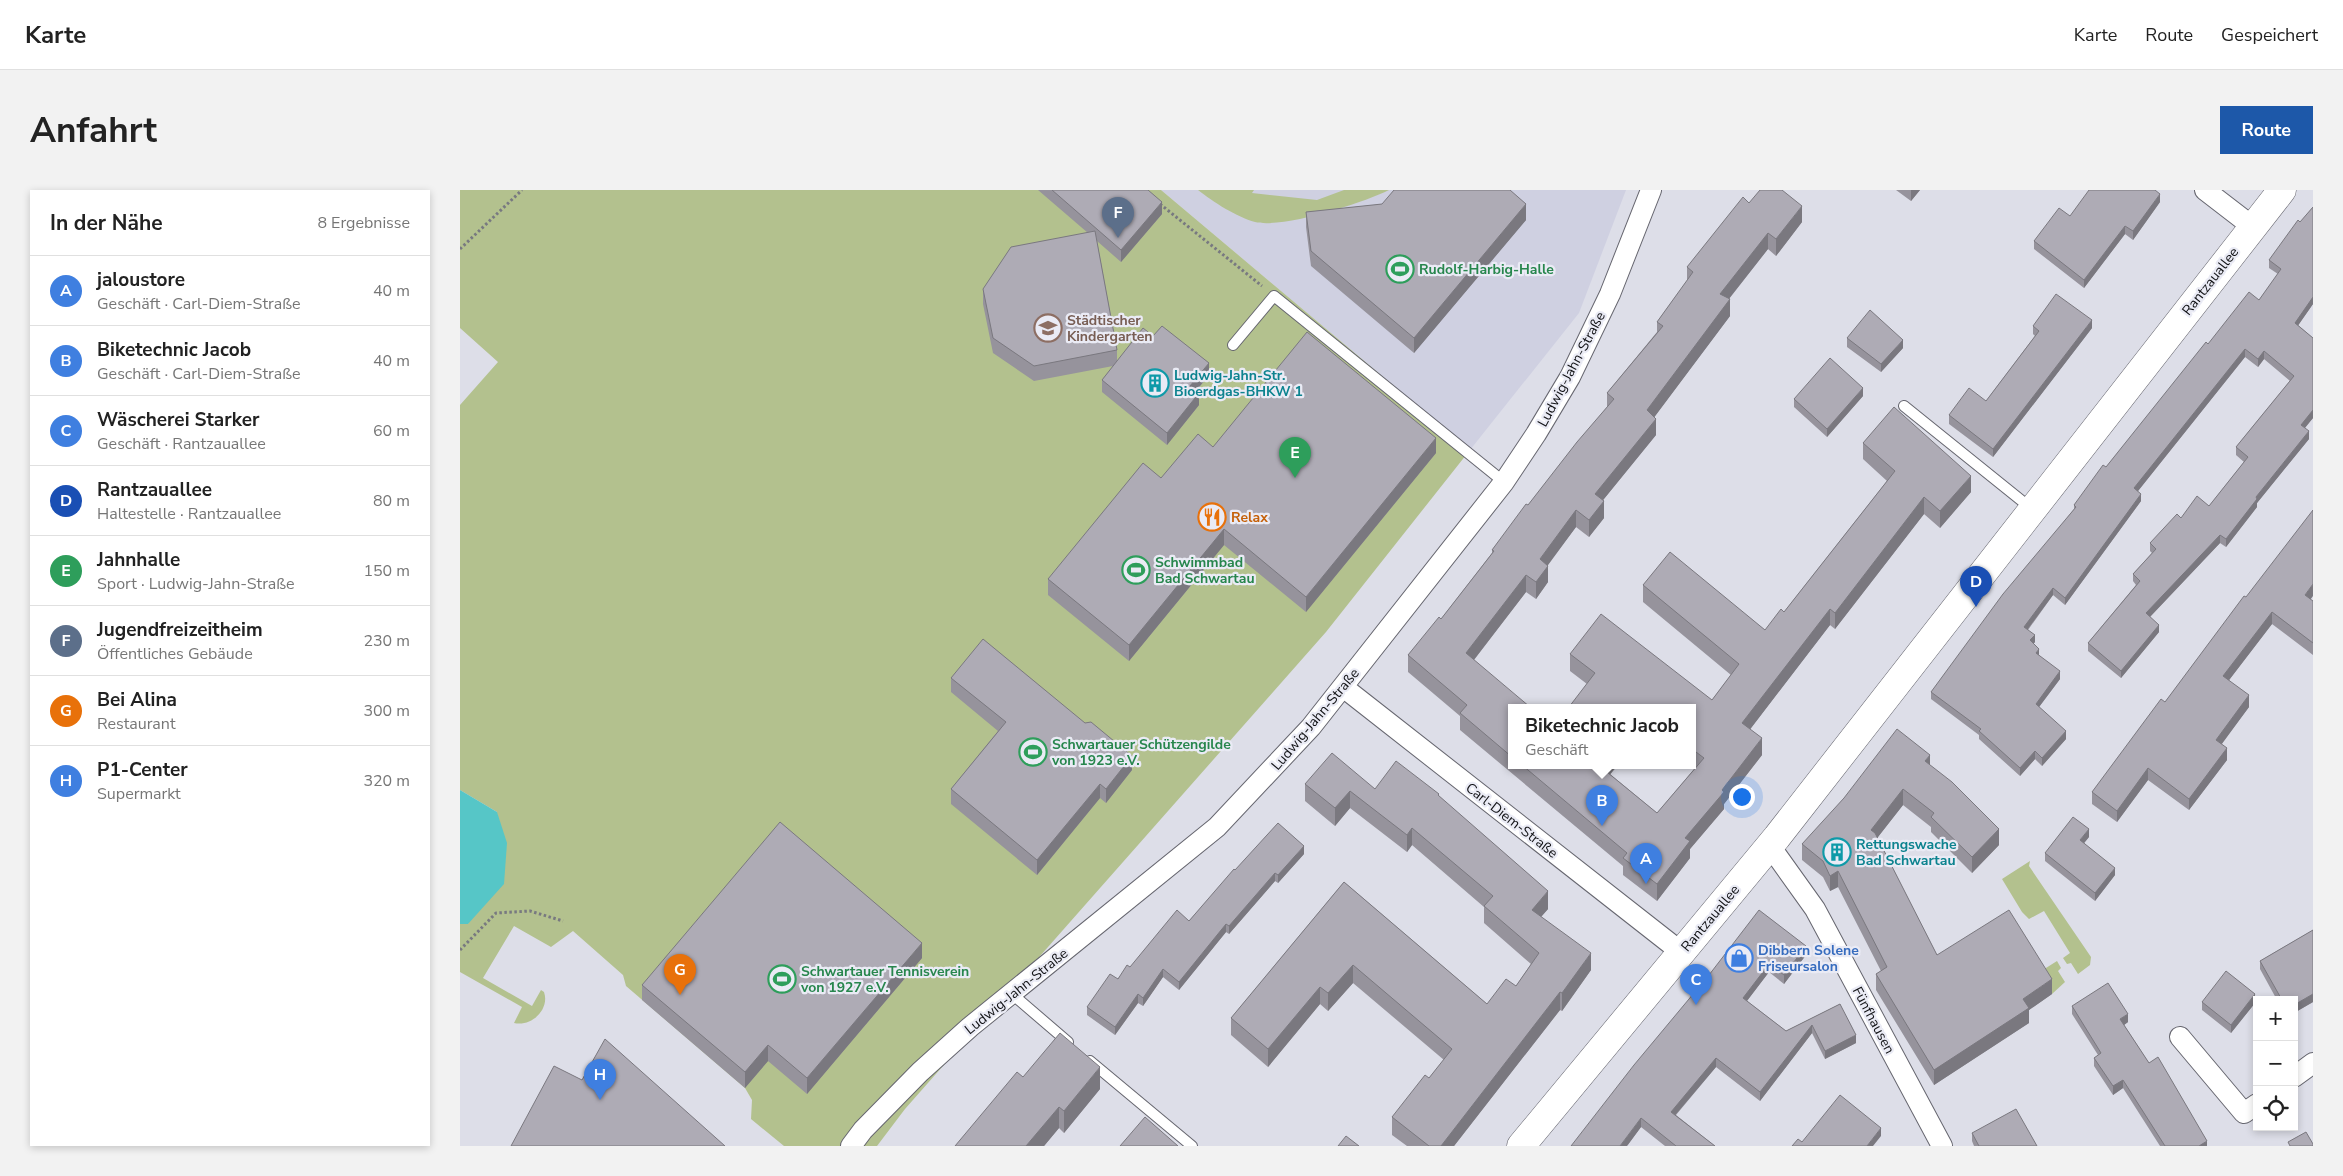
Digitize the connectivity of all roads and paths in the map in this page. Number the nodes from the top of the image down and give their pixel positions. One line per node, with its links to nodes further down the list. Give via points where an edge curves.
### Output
1 (522, 190): 7 (path)
2 (1651, 190): 11 (street, Ludwig-Jahn-Straße, via 1610,294 1570,377)
3 (2205, 190): 6 (street)
4 (2282, 190): 6 (main road, Rantzauallee)
5 (1159, 202): 8 (path)
6 (2252, 227): 12 (main road, Rantzauallee)
7 (460, 249)
8 (1274, 296): 9 (lane); 11 (lane)
9 (1233, 345)
10 (1904, 406): 12 (lane)
11 (1504, 482): 13 (street, Ludwig-Jahn-Straße)
12 (2032, 509): 14 (main road, Rantzauallee)
13 (1343, 687): 17 (street, Carl-Diem-Straße); 18 (street, Ludwig-Jahn-Straße, via 1311,727 1217,827)
14 (1770, 846): 17 (main road, Rantzauallee); 26 (street, Fünfhausen, via 1815,909)
15 (563, 920): 16 (path, via 530,911 496,913)
16 (460, 950)
17 (1681, 952): 25 (main road, Rantzauallee)
18 (1012, 994): 23 (street, Ludwig-Jahn-Straße, via 970,1026 920,1072); 24 (lane)
19 (2180, 1037): 22 (street, via 2244,1113)
20 (2313, 1064): 21 (street)
21 (2298, 1074)
22 (2253, 1107)
23 (851, 1146)
24 (1192, 1146)
25 (1521, 1146)
26 (1942, 1146)

